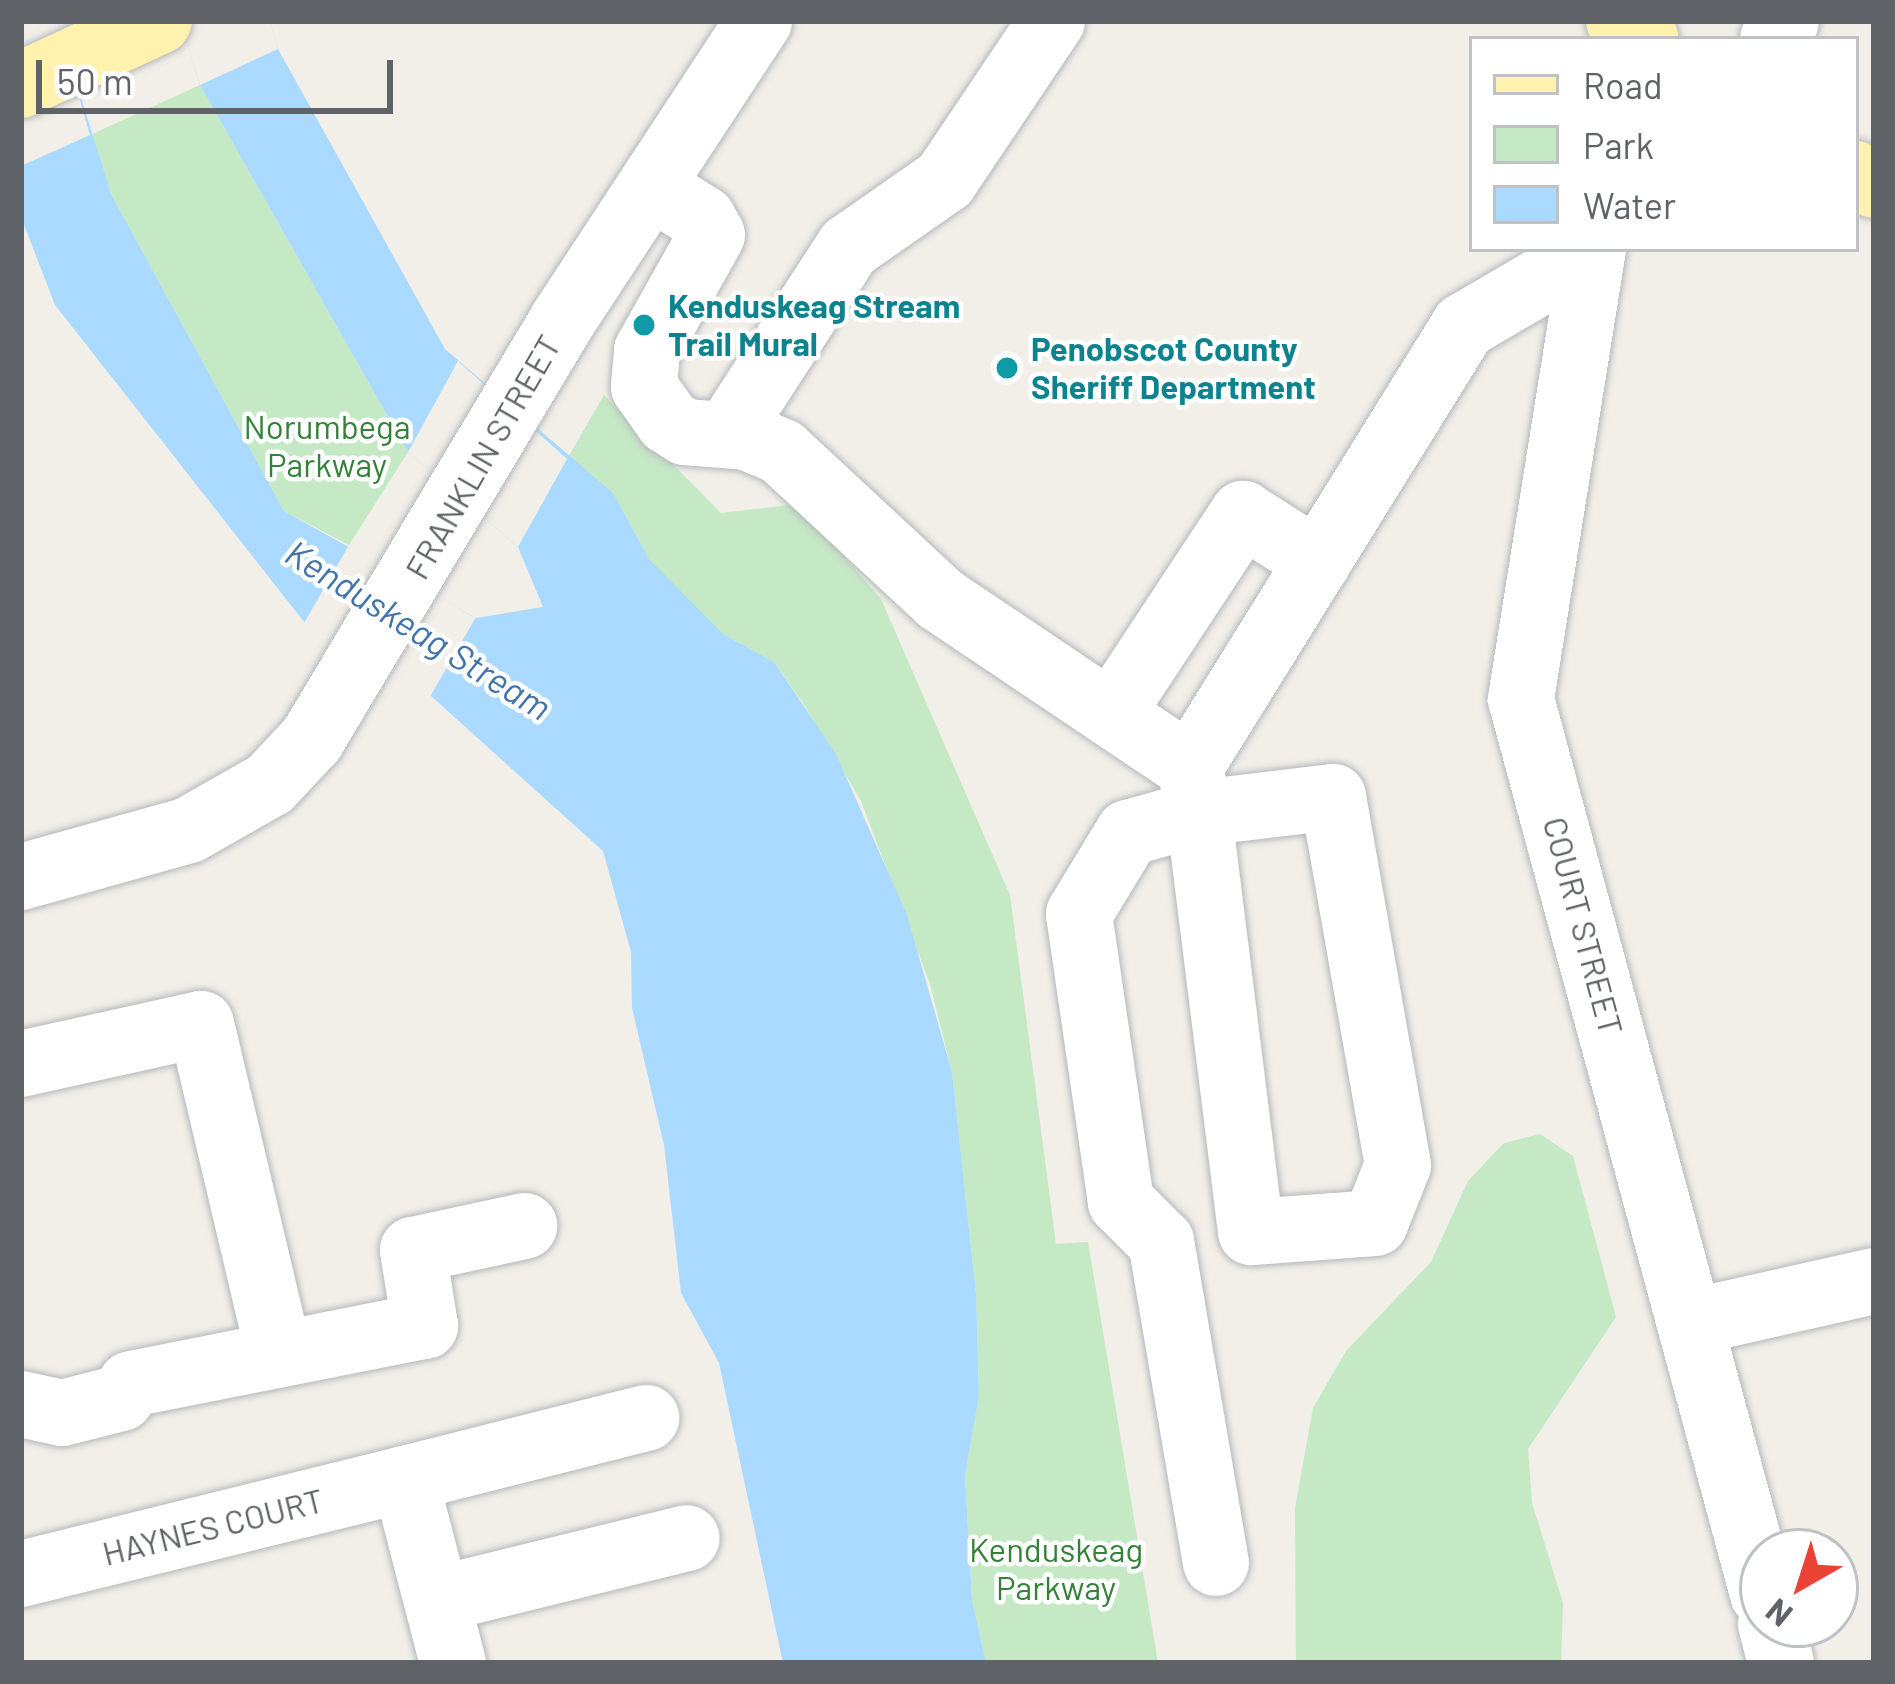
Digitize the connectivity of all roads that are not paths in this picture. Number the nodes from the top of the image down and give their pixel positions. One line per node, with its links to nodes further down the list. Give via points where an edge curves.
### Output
1 (159, 21): 4 (main road)
2 (759, 21): 5 (street, FRANKLIN STREET)
3 (1052, 21): 8 (street, via 945,180 849,247)
4 (45, 74)
5 (651, 186): 8 (street, via 703,218 712,245 646,351 644,387 685,432); 12 (street, FRANKLIN STREET, via 510,407 330,716 270,784 189,830)
6 (1589, 252): 9 (street, via 1464,326)
7 (1592, 252): 18 (street, COURT STREET, via 1521,699)
8 (728, 433): 10 (street, via 782,452 940,599)
9 (1318, 562): 10 (street, via 1243,514); 11 (street)
10 (1111, 713): 11 (street)
11 (1195, 790): 15 (street); 15 (street, via 1333,796 1398,1166 1375,1223); 16 (street, via 1128,833 1079,914 1121,1202)
12 (21, 877)
13 (21, 1064): 19 (street, via 201,1024)
14 (524, 1226): 19 (street, via 413,1250 425,1326)
15 (1251, 1232): 16 (street)
16 (1160, 1242): 25 (street)
17 (1874, 1281): 18 (street)
18 (1692, 1322): 23 (street, COURT STREET)
19 (279, 1354): 20 (street, via 131,1384 113,1372 72,1380 52,1384)
20 (30, 1403)
21 (646, 1418): 22 (street, HAYNES COURT)
22 (405, 1479): 26 (street, HAYNES COURT); 27 (street)
23 (1746, 1528)
24 (687, 1538): 27 (street)
25 (1216, 1563)
26 (21, 1574)
27 (439, 1599): 28 (street)
28 (454, 1663)

